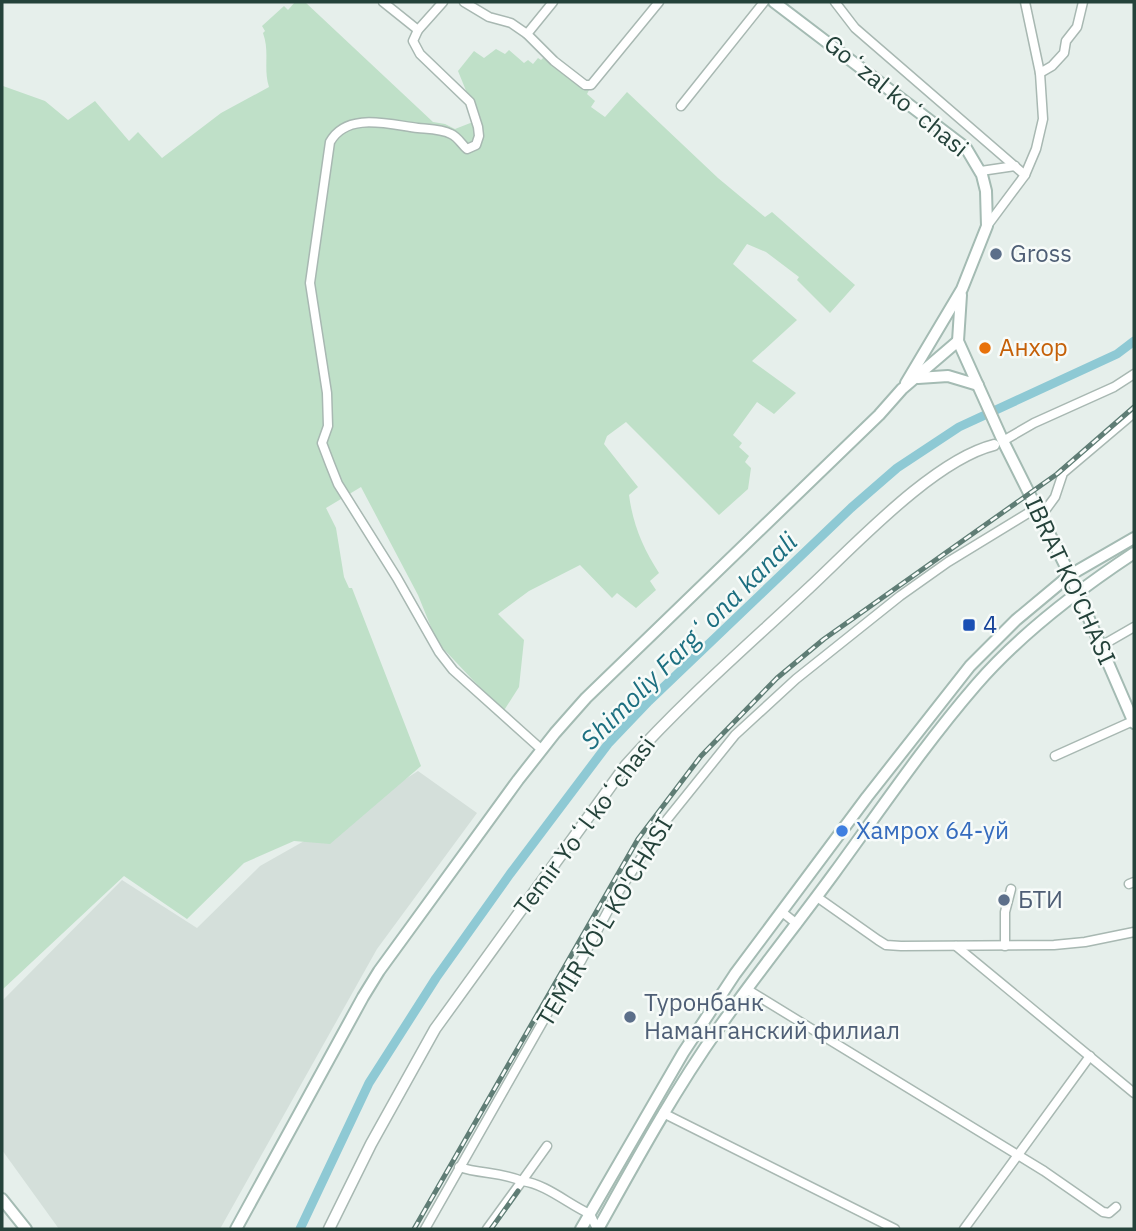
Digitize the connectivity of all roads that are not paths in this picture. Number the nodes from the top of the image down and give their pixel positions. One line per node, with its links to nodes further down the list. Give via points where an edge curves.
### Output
1 (383, 2): 11 (street)
2 (443, 2): 11 (street)
3 (464, 2): 12 (street)
4 (553, 2): 12 (street)
5 (659, 2): 12 (street, via 590,85 554,61)
6 (764, 2): 14 (street)
7 (774, 2): 16 (main road, Goʻzal koʻchasi, via 966,148)
8 (835, 2): 15 (street, via 855,28)
9 (1026, 2): 13 (street)
10 (1083, 2): 13 (street, via 1064,54)
11 (418, 30): 35 (street, via 415,46 470,102 478,140 467,149 451,134 369,122 334,134 310,283 327,393 328,426 322,443 338,484 439,652)
12 (527, 34)
13 (1040, 73): 17 (street, via 1043,119)
14 (681, 106)
15 (1015, 166): 16 (street); 17 (street)
16 (981, 171): 18 (main road, Goʻzal koʻchasi)
17 (1025, 175): 18 (street)
18 (987, 226): 19 (main road, Goʻzal koʻchasi)
19 (962, 289): 20 (main road); 24 (main road)
20 (958, 341): 22 (main road); 23 (main road, IBRAT KO'CHASI)
21 (1134, 374): 26 (street)
22 (918, 378): 23 (main road, via 948,376); 24 (main road)
23 (980, 389): 26 (main road, IBRAT KO'CHASI)
24 (902, 390): 35 (main road, via 586,698)
25 (1134, 413): 27 (street, via 1063,473 1055,497)
26 (999, 443): 27 (main road, IBRAT KO'CHASI); 57 (street, Temir Yoʻl koʻchasi, via 963,457 915,490 692,695 626,765 435,1029)
27 (1040, 512): 30 (main road, IBRAT KO'CHASI); 50 (street, TEMIR YO'L KO'CHASI, via 948,562 900,596 796,679 735,735 642,855)
28 (1134, 538): 30 (main road)
29 (1134, 553): 31 (main road)
30 (1070, 575): 31 (main road, IBRAT KO'CHASI); 39 (main road, via 970,666)
31 (1078, 593): 33 (main road, IBRAT KO'CHASI); 38 (main road, via 976,685)
32 (1134, 627): 33 (street)
33 (1101, 646): 34 (main road, IBRAT KO'CHASI)
34 (1134, 722): 36 (street)
35 (541, 749): 56 (main road, via 363,996)
36 (1055, 756)
37 (1011, 889): 43 (street, via 1005,912)
38 (817, 897): 40 (main road); 42 (street, via 886,945)
39 (782, 912): 40 (street); 54 (main road, via 683,1052)
40 (797, 924): 44 (main road)
41 (1134, 933): 43 (street, via 1054,946)
42 (956, 946): 43 (street); 45 (street)
43 (1005, 946)
44 (748, 990): 47 (main road); 49 (street)
45 (1090, 1056): 46 (street); 49 (street)
46 (1134, 1093)
47 (663, 1113): 61 (main road); 62 (street)
48 (547, 1146): 51 (street)
49 (1017, 1156): 53 (street, via 1103,1212); 63 (street)
50 (458, 1167): 51 (street, via 502,1173); 58 (street, TEMIR YO'L KO'CHASI)
51 (522, 1181): 54 (street); 59 (street)
52 (2, 1199): 55 (main road)
53 (1116, 1207)
54 (590, 1214): 60 (main road); 61 (street)
55 (26, 1229)
56 (236, 1229)
57 (329, 1229)
58 (425, 1229)
59 (487, 1229)
60 (581, 1229)
61 (597, 1229)
62 (895, 1229)
63 (964, 1229)

